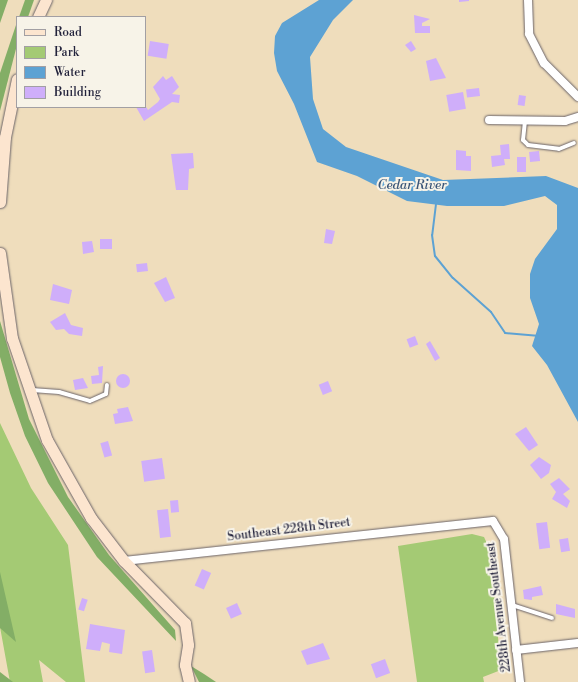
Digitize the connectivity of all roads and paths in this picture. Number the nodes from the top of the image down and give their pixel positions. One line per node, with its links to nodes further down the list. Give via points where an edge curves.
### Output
1 (46, 0): 3 (street)
2 (528, 0): 5 (street, via 529,34 544,63)
3 (38, 16)
4 (16, 84): 10 (street, via 5,137)
5 (578, 97)
6 (578, 117): 7 (street, via 565,121)
7 (526, 119): 8 (street); 9 (lane, via 523,140 528,145 559,149)
8 (488, 120)
9 (574, 143)
10 (0, 202)
11 (0, 254): 13 (street, via 12,338)
12 (107, 385): 13 (lane, via 106,394 90,401 59,392)
13 (27, 390): 15 (street, via 62,471 91,518)
14 (457, 523): 15 (street, Southeast 228th Street); 16 (street, 228th Avenue Southeast, via 489,520 502,531)
15 (124, 561): 20 (street, via 185,623 188,645 185,665)
16 (512, 605): 17 (lane); 19 (street, 228th Avenue Southeast)
17 (552, 618)
18 (578, 643): 19 (street)
19 (516, 650): 21 (street, 228th Avenue Southeast)
20 (189, 682)
21 (520, 682)

